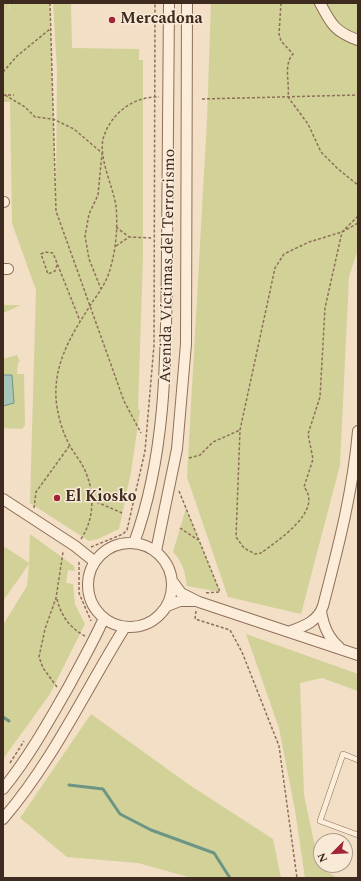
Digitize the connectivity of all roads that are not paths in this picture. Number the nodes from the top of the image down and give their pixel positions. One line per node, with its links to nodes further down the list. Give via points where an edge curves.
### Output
1 (169, 3): 7 (street, Avenida Víctimas del Terrorismo, via 166,342 158,444 143,518)
2 (187, 3): 8 (street, Avenida Víctimas del Terrorismo, via 186,344 177,449)
3 (320, 3): 4 (street, via 330,21 342,34)
4 (358, 40)
5 (358, 431): 13 (street, via 342,534)
6 (3, 499): 9 (street)
7 (134, 543): 8 (street, via 146,545); 9 (street, via 122,543 112,547 102,553)
8 (156, 552): 10 (street, via 165,560)
9 (95, 562): 14 (street, via 88,585 90,597)
10 (173, 582): 11 (street, via 181,593); 12 (street)
11 (199, 602): 12 (street, via 180,601); 16 (street)
12 (167, 606): 15 (street, via 160,616 149,623 138,627)
13 (321, 612): 16 (street, via 314,620); 17 (street, via 330,639)
14 (104, 618): 15 (street); 20 (street, via 60,702 35,744)
15 (125, 627): 21 (street, via 48,759)
16 (291, 631): 17 (street)
17 (342, 649): 18 (street)
18 (358, 655)
19 (358, 760): 22 (lane, via 343,754 320,821)
20 (3, 789)
21 (3, 819)
22 (358, 835)

